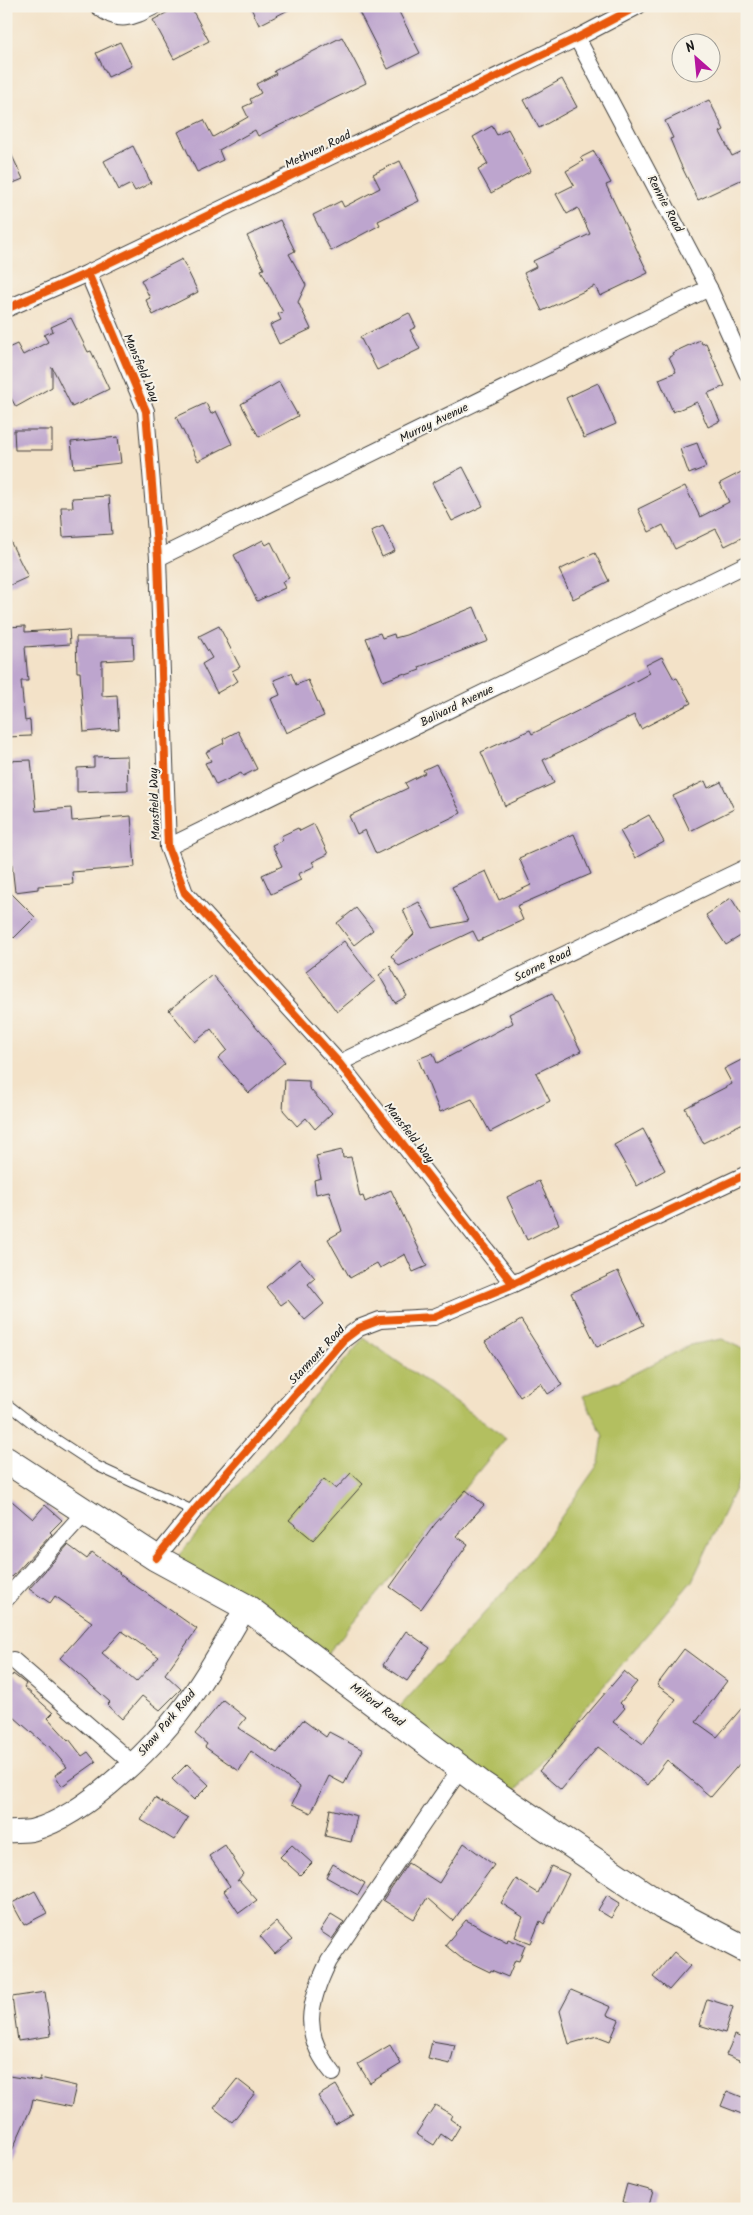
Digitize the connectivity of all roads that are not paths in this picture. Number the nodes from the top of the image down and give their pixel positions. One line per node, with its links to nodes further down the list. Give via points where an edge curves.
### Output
1 (98, 6): 2 (street, via 120,18 132,17)
2 (155, 6)
3 (638, 6): 4 (street, Methven Road)
4 (577, 38): 5 (street, Methven Road); 6 (street, Rennie Road)
5 (88, 273): 7 (street, Methven Road); 9 (street, Mansfield Way, via 146,411)
6 (709, 288): 8 (street, Rennie Road); 9 (street, Murray Avenue)
7 (6, 309)
8 (747, 373)
9 (158, 558): 11 (street, Mansfield Way)
10 (747, 564): 11 (street, Balivard Avenue)
11 (168, 847): 13 (street, Mansfield Way, via 185,893)
12 (747, 868): 13 (street, Scorne Road)
13 (339, 1063): 15 (street, Mansfield Way)
14 (747, 1174): 15 (street, Starmont Road)
15 (513, 1284): 18 (street, Starmont Road, via 434,1317 380,1320 359,1328 343,1340)
16 (6, 1403): 18 (lane, via 97,1466)
17 (6, 1460): 19 (main road, Milford Road)
18 (194, 1511): 20 (street, Starmont Road)
19 (85, 1512): 20 (main road, Milford Road); 21 (street)
20 (156, 1558): 22 (main road, Milford Road)
21 (6, 1599)
22 (246, 1607): 24 (street, Shaw Park Road, via 193,1695); 25 (main road, Milford Road)
23 (13, 1660): 24 (street)
24 (132, 1763): 26 (street, Shaw Park Road, via 80,1806 60,1818 32,1830)
25 (461, 1768): 27 (main road, Milford Road, via 662,1906); 28 (street, via 329,1961 318,1982 310,2026 313,2042)
26 (6, 1832)
27 (747, 1950)
28 (333, 2073)

